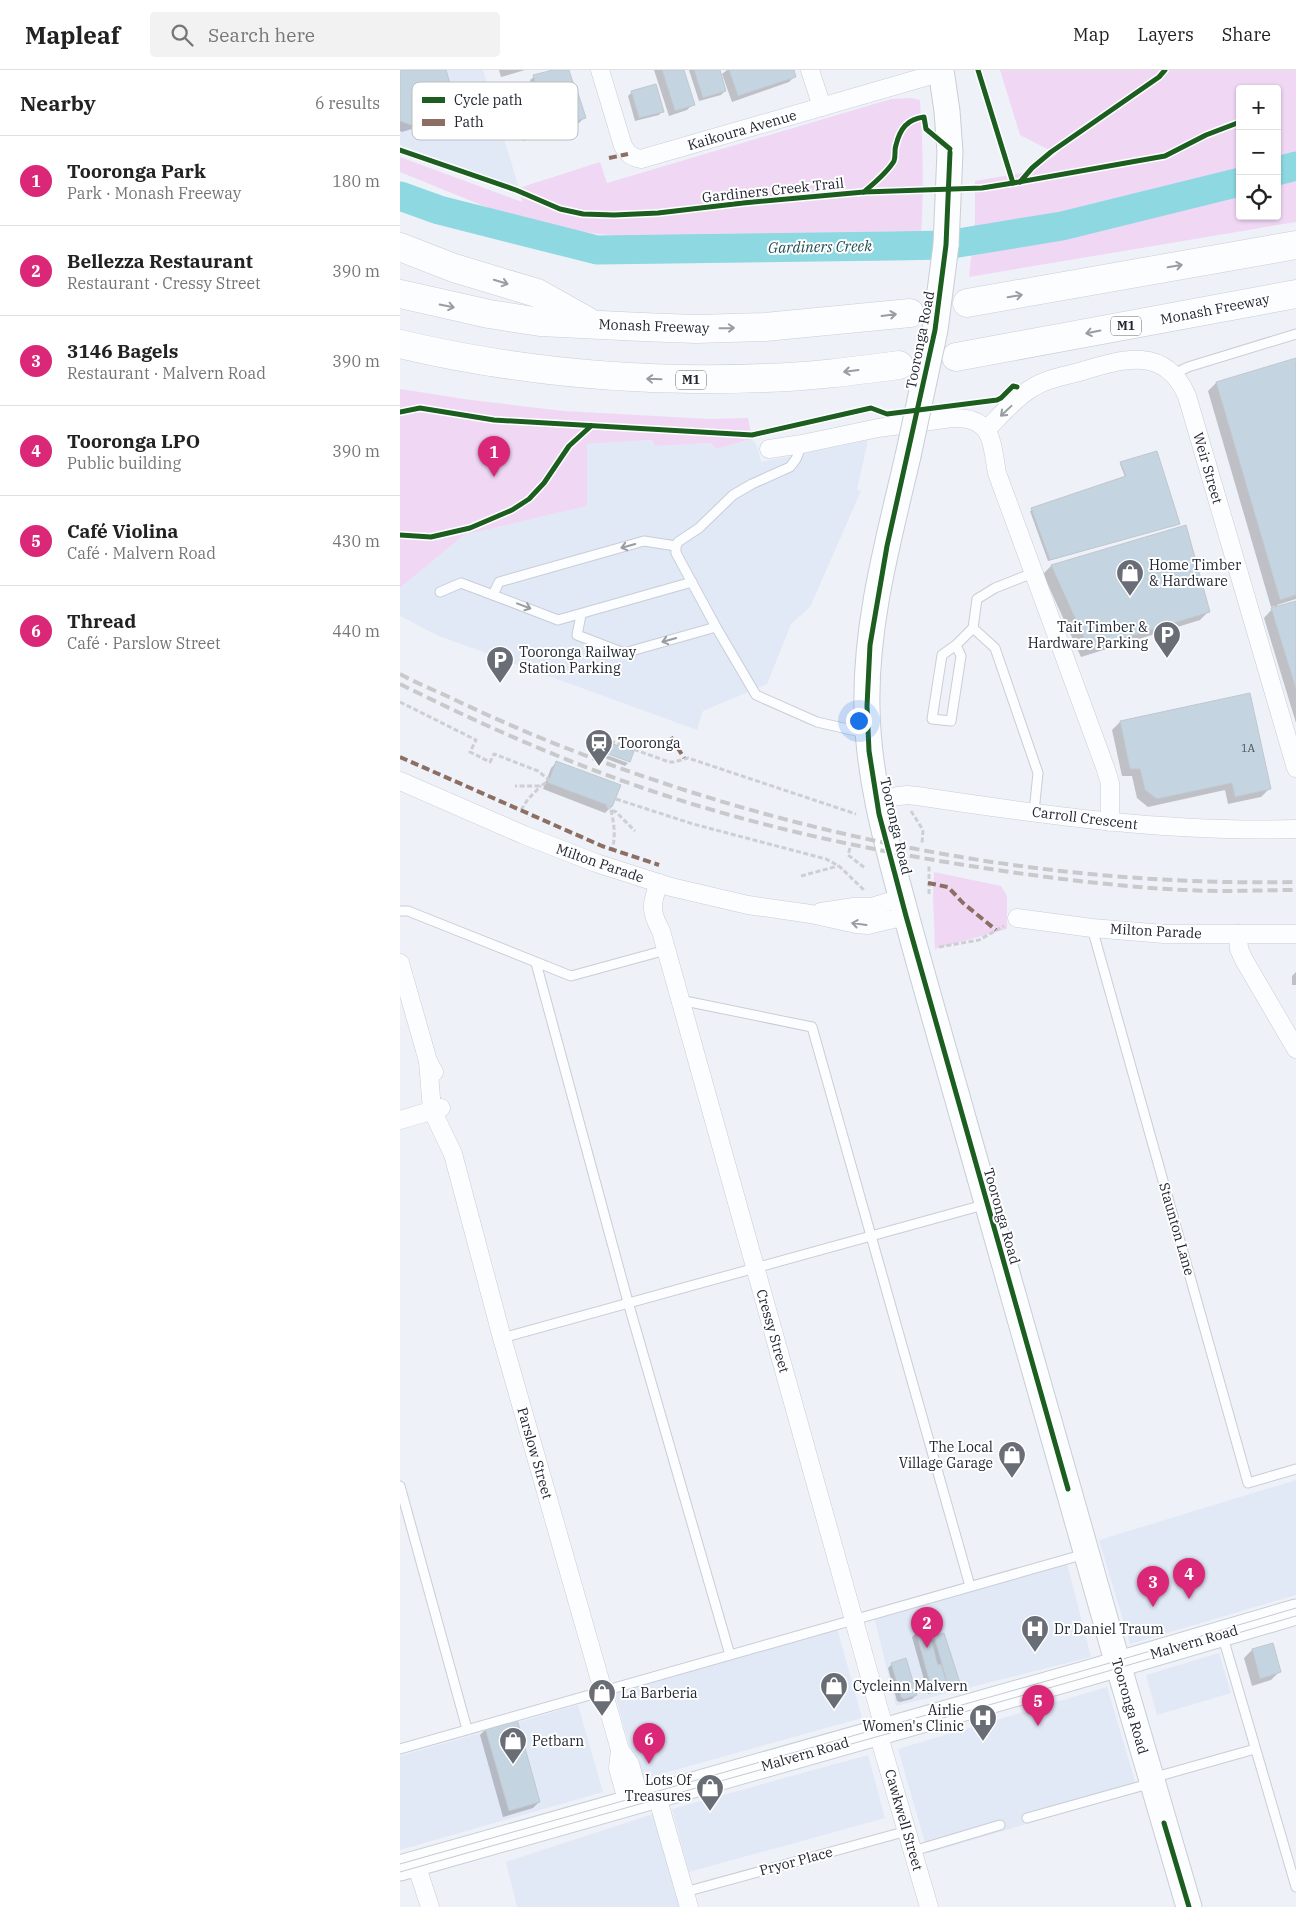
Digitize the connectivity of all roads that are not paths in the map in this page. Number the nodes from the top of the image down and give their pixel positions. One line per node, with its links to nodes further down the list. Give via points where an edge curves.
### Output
1 (600, 70): 4 (street, Kaikoura Avenue, via 623,146 633,158 649,157)
2 (810, 70): 4 (street)
3 (942, 71): 4 (street, Kaikoura Avenue); 29 (main road, Tooronga Road, bridge, via 950,152 941,289 927,369 874,612 867,678)
4 (822, 107)
5 (1296, 245): 9 (highway, one-way to 5)
6 (400, 248): 11 (highway, one-way to 11, via 537,294)
7 (400, 294): 11 (highway, Monash Freeway, one-way to 11, via 531,320)
8 (1296, 294): 14 (highway, Monash Freeway / M1, one-way to 14)
9 (967, 303)
10 (910, 313): 11 (highway, Monash Freeway, one-way to 10, via 696,329 765,327)
11 (591, 323)
12 (1296, 334): 16 (lane)
13 (400, 344): 15 (highway, M1, one-way to 13, via 765,378 643,378 501,364)
14 (956, 358)
15 (899, 366)
16 (1174, 374): 17 (street, one-way to 17, via 1164,365 1120,361 1041,384 1025,393); 30 (street, Weir Street, via 1187,396)
17 (987, 429): 18 (street, via 974,421 952,418 878,428); 21 (street, via 997,472)
18 (802, 444): 19 (street); 20 (lane, via 790,466 733,495)
19 (769, 449)
20 (676, 546): 22 (lane, via 680,564); 24 (lane, one-way to 24, via 644,541 499,582)
21 (1033, 573): 27 (lane, via 995,588 978,599); 34 (street, via 1106,767 1110,783)
22 (692, 582): 25 (lane); 26 (lane)
23 (440, 592): 24 (lane, via 461,584)
24 (494, 595): 25 (lane, one-way to 25, via 558,620)
25 (581, 614): 26 (lane, one-way to 25, via 624,653 577,635)
26 (716, 627): 29 (lane, via 756,695 817,722)
27 (973, 628): 28 (lane); 33 (lane, via 995,648 1038,773)
28 (956, 645): 28 (lane, via 942,655 932,719 951,721 961,656)
29 (868, 734): 32 (main road, Tooronga Road)
30 (1296, 768)
31 (400, 780): 36 (street, Milton Parade, via 524,835)
32 (876, 799): 33 (street, Carroll Crescent, via 907,795); 37 (main road, Tooronga Road)
33 (1034, 812): 34 (street, Carroll Crescent)
34 (1110, 822): 35 (street, Carroll Crescent, via 1228,829)
35 (1296, 829)
36 (665, 885): 37 (street, Milton Parade, via 748,905 810,914 854,907); 43 (street, Cressy Street, via 652,908)
37 (904, 907): 50 (main road, Tooronga Road)
38 (400, 911): 45 (lane, via 408,911)
39 (1012, 922): 40 (street, Milton Parade)
40 (1092, 928): 41 (street, Milton Parade, via 1164,934); 55 (lane, Staunton Lane, via 1248,1483)
41 (1238, 934): 42 (street, Milton Parade); 47 (street, via 1244,960)
42 (1296, 934)
43 (666, 950): 45 (lane, via 571,976); 46 (street, Cressy Street)
44 (400, 964): 48 (street, Parslow Street, via 428,1061)
45 (536, 964): 53 (lane)
46 (680, 1000): 51 (lane, via 812,1027); 52 (street, Cressy Street)
47 (1296, 1049)
48 (436, 1109): 49 (street); 54 (street, Parslow Street, via 454,1154)
49 (400, 1120)
50 (987, 1204): 51 (lane); 57 (main road, Tooronga Road)
51 (872, 1237): 52 (lane); 58 (lane)
52 (755, 1269): 53 (lane); 60 (street, Cressy Street)
53 (628, 1302): 54 (lane); 62 (lane)
54 (502, 1338): 64 (street, Parslow Street)
55 (1296, 1469)
56 (400, 1486): 65 (lane)
57 (1086, 1554): 58 (lane); 63 (main road, Tooronga Road)
58 (970, 1586): 60 (lane)
59 (1296, 1612): 61 (main road, Malvern Road)
60 (854, 1619): 62 (lane); 66 (street, Cressy Street)
61 (1222, 1634): 63 (main road, Malvern Road); 68 (lane)
62 (730, 1655): 64 (lane)
63 (1118, 1664): 66 (main road, Malvern Road); 69 (main road, Tooronga Road)
64 (603, 1691): 65 (lane); 70 (street, Parslow Street, via 620,1750 630,1764)
65 (467, 1729): 67 (lane)
66 (881, 1732): 70 (main road, Malvern Road); 73 (street, Cawkwell Street)
67 (400, 1748)
68 (1255, 1749): 69 (lane); 76 (lane)
69 (1152, 1780): 71 (lane); 80 (main road, Tooronga Road)
70 (642, 1800): 75 (main road, Malvern Road); 77 (street, Parslow Street)
71 (1027, 1818)
72 (1000, 1825): 74 (lane)
73 (907, 1831): 74 (street, Cawkwell Street); 77 (lane, Pryor Place)
74 (913, 1851): 79 (street, Cawkwell Street)
75 (408, 1866): 78 (street)
76 (1296, 1887)
77 (687, 1899)
78 (430, 1907)
79 (929, 1907)
80 (1189, 1907)

